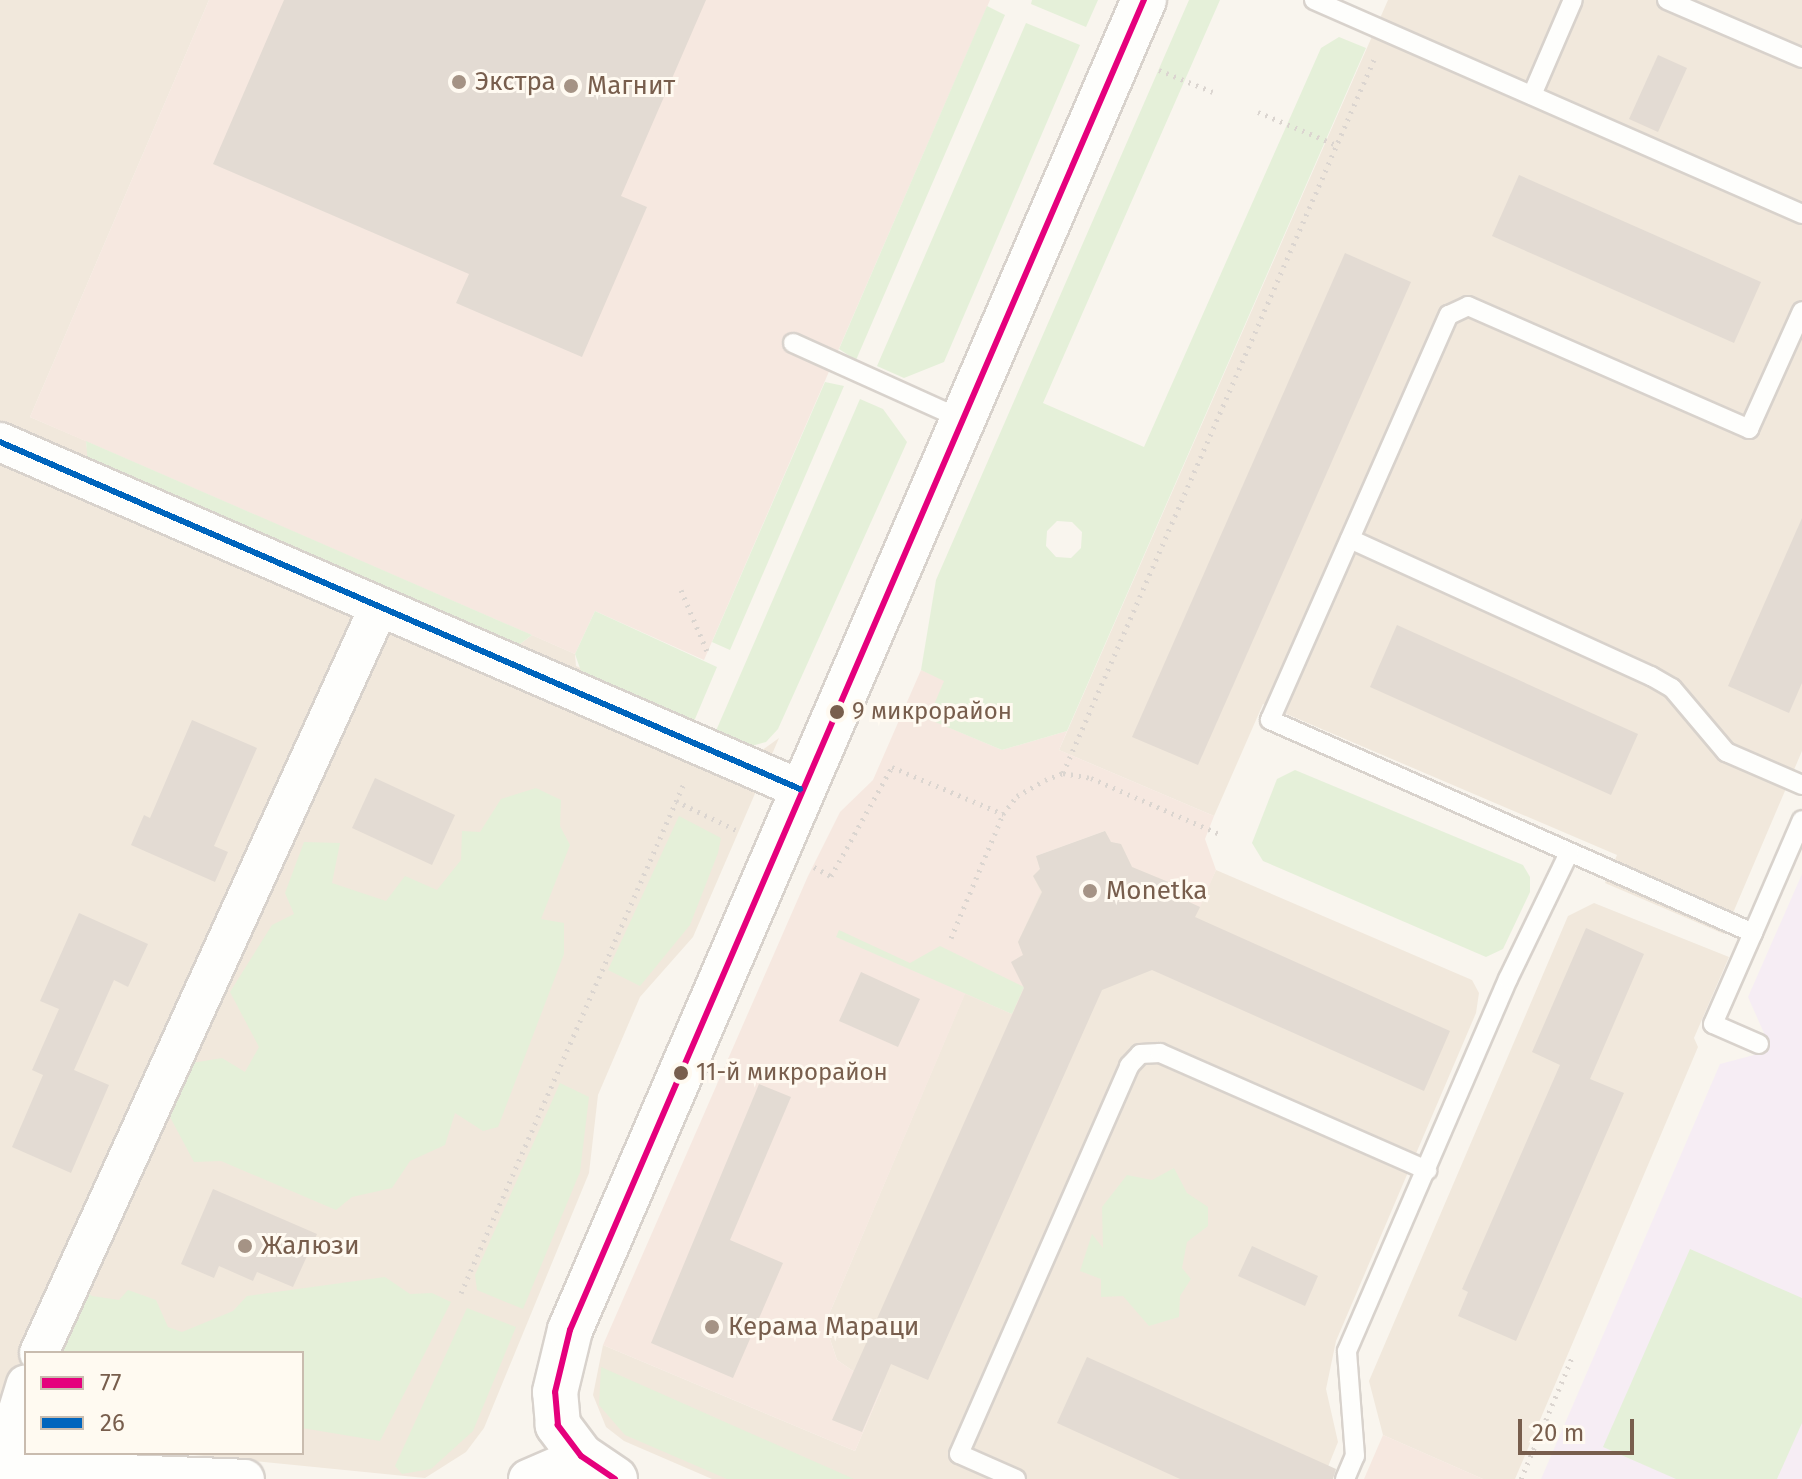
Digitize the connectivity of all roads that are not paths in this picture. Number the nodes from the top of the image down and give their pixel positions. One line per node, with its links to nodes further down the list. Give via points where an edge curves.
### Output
1 (1144, 0): 10 (main road)
2 (1314, 0): 6 (lane)
3 (1573, 0): 6 (lane)
4 (1667, 0): 5 (lane)
5 (1802, 58)
6 (1532, 95): 7 (lane)
7 (1802, 214)
8 (1802, 311): 12 (lane, via 1749,429 1468,306 1449,315)
9 (793, 343): 10 (lane)
10 (961, 419): 15 (main road)
11 (0, 442): 13 (street)
12 (1350, 539): 14 (lane, via 1651,676 1672,688 1726,752); 17 (lane, via 1270,720)
13 (379, 607): 15 (street); 21 (street)
14 (1802, 785)
15 (800, 789): 23 (main road, via 563,1349 555,1392 558,1425)
16 (1802, 820): 18 (lane)
17 (1569, 853): 18 (lane); 20 (lane, via 1508,979)
18 (1753, 933): 19 (lane, via 1713,1024)
19 (1759, 1044)
20 (1427, 1170): 28 (lane, via 1160,1053 1140,1054 1129,1066 959,1454); 29 (lane, via 1347,1351 1355,1456)
21 (40, 1351)
22 (24, 1390): 24 (street)
23 (598, 1468): 27 (street)
24 (8, 1469): 25 (street)
25 (77, 1476): 26 (street)
26 (245, 1479)
27 (528, 1479)
28 (1016, 1479)
29 (1345, 1479)

